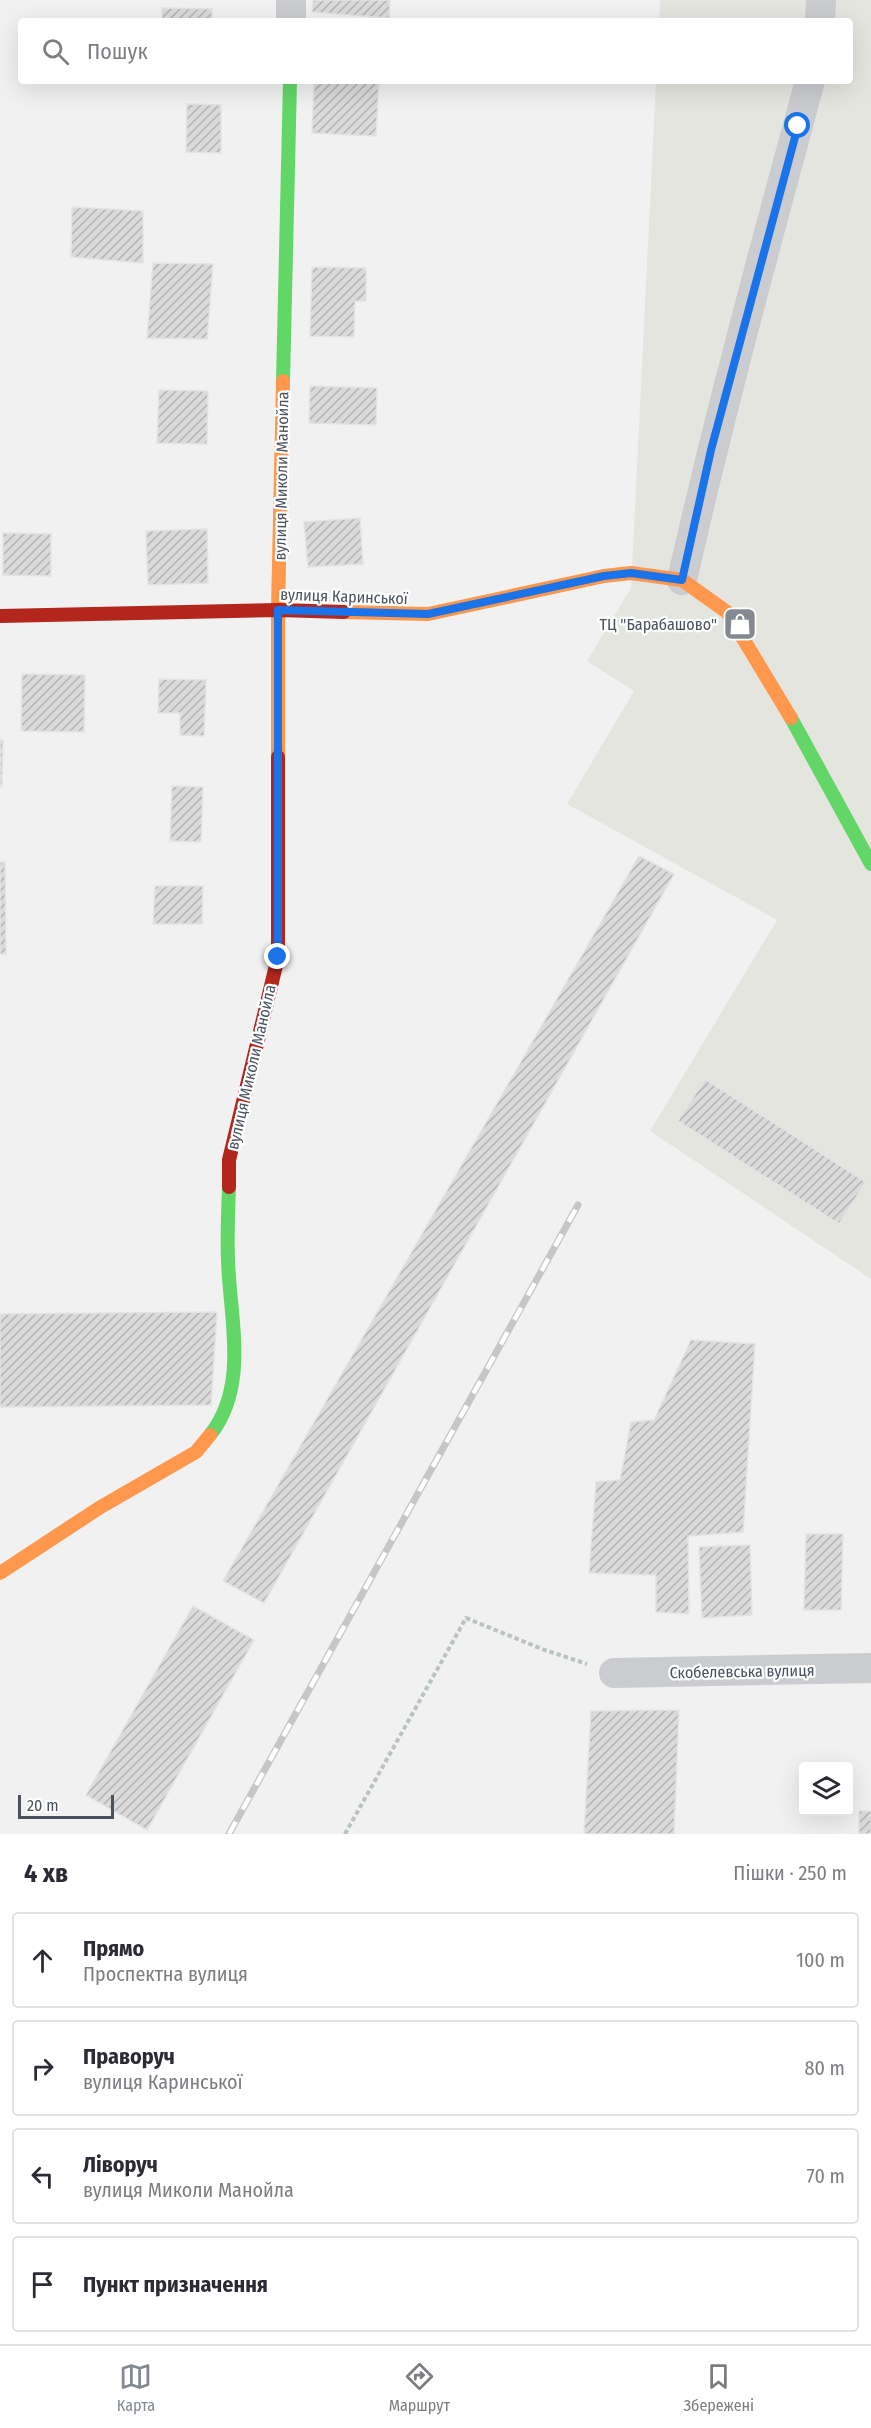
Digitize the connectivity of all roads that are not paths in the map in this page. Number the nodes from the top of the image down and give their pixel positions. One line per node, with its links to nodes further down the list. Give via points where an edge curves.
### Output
1 (291, 0): 3 (street)
2 (821, 0): 4 (street)
3 (291, 18)
4 (820, 18)
5 (290, 84): 8 (street, вулиця Миколи Манойла)
6 (809, 84): 7 (street, via 711,450)
7 (682, 580): 8 (street, вулиця Каринської, via 631,573 604,576 428,614); 10 (street, via 727,612 798,729)
8 (278, 610): 9 (street, вулиця Каринської); 11 (street, вулиця Миколи Манойла, via 278,957 229,1160 233,1386 220,1422 196,1452 99,1508)
9 (0, 616)
10 (871, 864)
11 (0, 1573)
12 (871, 1668): 13 (street, Скобелевська вулиця)
13 (614, 1673)

